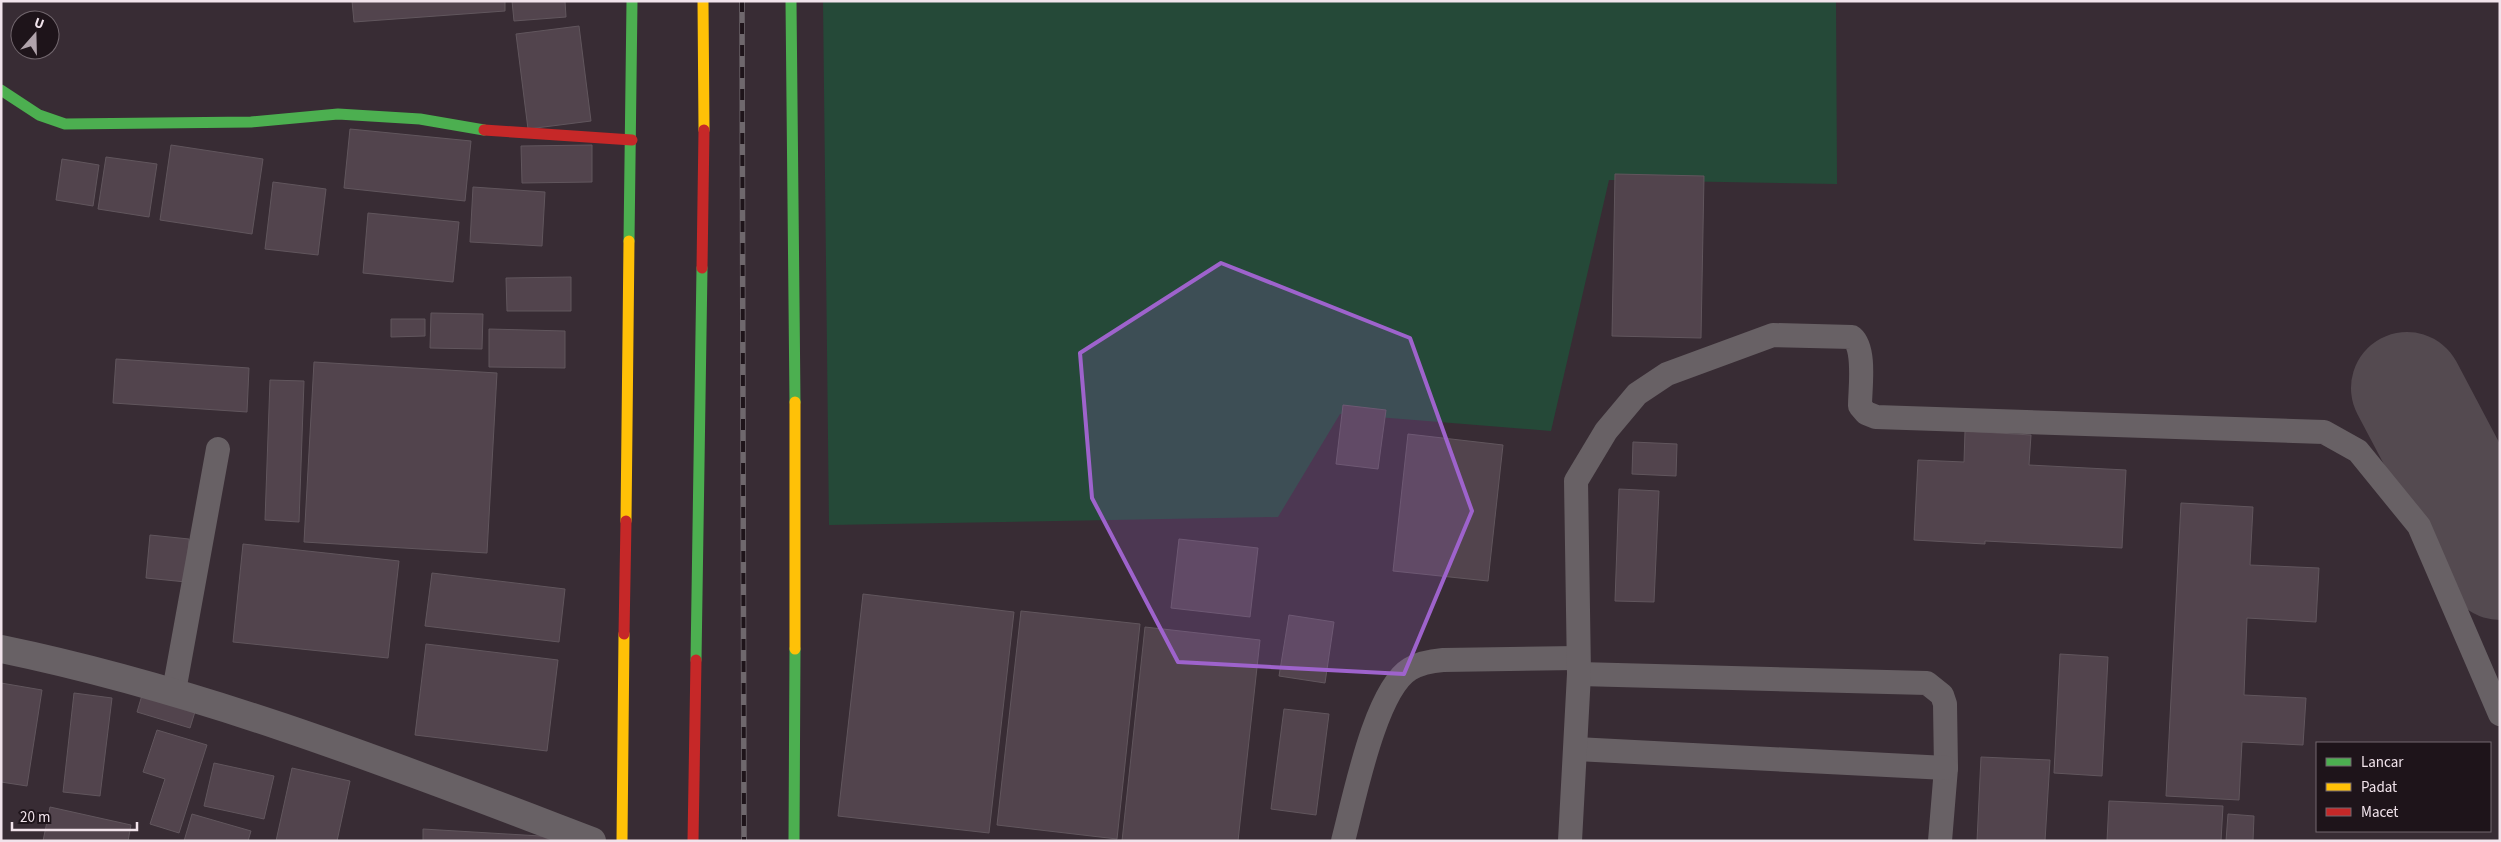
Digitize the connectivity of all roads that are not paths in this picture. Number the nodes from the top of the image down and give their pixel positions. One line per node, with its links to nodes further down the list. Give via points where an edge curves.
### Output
1 (632, 1): 5 (main road)
2 (703, 1): 15 (main road, via 704,176)
3 (791, 1): 16 (main road, via 796,498)
4 (1, 90): 5 (main road, via 33,113 64,124 251,122 338,114 420,118 491,130)
5 (632, 140): 14 (main road)
6 (218, 450): 9 (lane)
7 (1, 649): 9 (street)
8 (1578, 666): 10 (lane, via 1576,481 1606,431 1637,394 1667,374 1773,336 1852,336 1860,350 1860,406 1866,413 1876,416 2324,432 2358,451 2419,526); 11 (lane); 12 (lane, via 1927,683 1942,695 1945,704); 17 (lane, via 1442,660 1425,662 1409,669 1391,687 1374,728)
9 (174, 692): 13 (street, via 353,750)
10 (2500, 714)
11 (1576, 749): 12 (lane); 18 (lane)
12 (1946, 768): 19 (lane)
13 (592, 841)
14 (622, 841)
15 (693, 841)
16 (794, 841)
17 (1343, 841)
18 (1570, 841)
19 (1940, 841)

